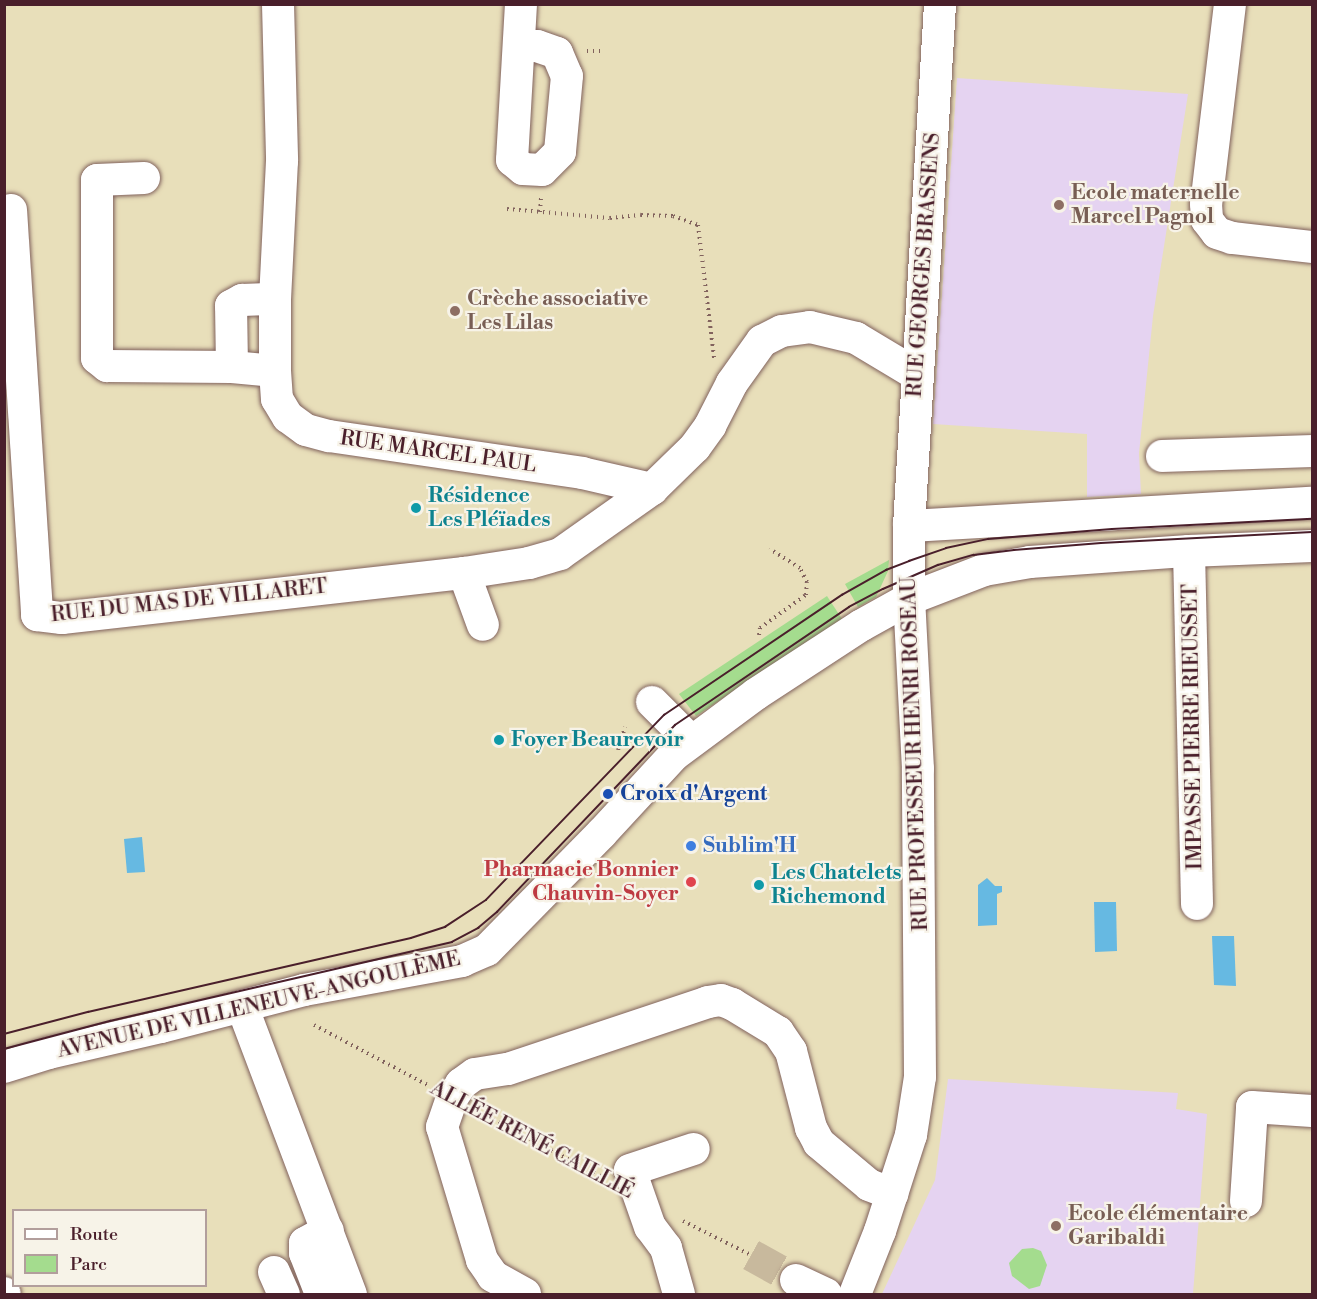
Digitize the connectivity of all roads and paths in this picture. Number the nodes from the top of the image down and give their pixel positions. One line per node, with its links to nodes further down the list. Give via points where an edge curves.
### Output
1 (278, 4): 10 (street, RUE MARCEL PAUL, via 282,161)
2 (521, 4): 5 (street)
3 (940, 4): 14 (street, RUE GEORGES BRASSENS)
4 (1230, 4): 9 (street, via 1207,220 1217,233 1232,238)
5 (519, 46)
6 (144, 178): 12 (street, via 97,180 97,358 107,366)
7 (507, 209): 11 (path, via 610,218 673,216 698,225)
8 (10, 210): 23 (street, RUE DU MAS DE VILLARET, via 37,615 62,618)
9 (1312, 246)
10 (275, 298): 12 (street, via 242,300 231,306); 13 (street, RUE MARCEL PAUL)
11 (714, 362)
12 (232, 367): 13 (street)
13 (275, 371): 17 (street, RUE MARCEL PAUL, via 277,399 288,417 306,430 582,473)
14 (916, 374): 17 (street, via 856,338 810,327 782,331 762,341 695,447); 19 (street, RUE GEORGES BRASSENS)
15 (1312, 451): 16 (street)
16 (1162, 456)
17 (652, 489): 23 (street, RUE DU MAS DE VILLARET, via 560,554)
18 (1312, 503): 19 (street)
19 (909, 526): 24 (street, RUE PROFESSEUR HENRI ROSEAU)
20 (1312, 546): 22 (street, AVENUE DE VILLENEUVE-ANGOULÈME)
21 (770, 549): 26 (path, via 800,568 807,582 806,595 760,628)
22 (1189, 551): 24 (street, AVENUE DE VILLENEUVE-ANGOULÈME, via 1030,562 984,570); 31 (street, IMPASSE PIERRE RIEUSSET)
23 (464, 573): 25 (street)
24 (909, 599): 29 (street, AVENUE DE VILLENEUVE-ANGOULÈME, via 765,687); 38 (street, RUE PROFESSEUR HENRI ROSEAU, via 918,769 922,1054 911,1135)
25 (483, 626)
26 (759, 635)
27 (652, 702): 29 (street)
28 (625, 727): 30 (path)
29 (691, 741): 32 (street, AVENUE DE VILLENEUVE-ANGOULÈME, via 488,950 462,961 304,990)
30 (618, 750)
31 (1197, 904)
32 (242, 1006): 34 (street, AVENUE DE VILLENEUVE-ANGOULÈME); 41 (street)
33 (314, 1025): 35 (path, ALLÉE RENÉ CAILLIÉ)
34 (4, 1067)
35 (452, 1098): 38 (street, via 461,1084 475,1074 508,1069 721,1000 768,1025 787,1041 811,1128 819,1143 869,1185); 39 (path, ALLÉE RENÉ CAILLIÉ); 46 (street, via 442,1127 482,1260 493,1276)
36 (1312, 1111): 40 (street, via 1252,1107)
37 (694, 1149): 39 (street, via 630,1170)
38 (892, 1194): 49 (street, RUE PROFESSEUR HENRI ROSEAU)
39 (639, 1197): 42 (path, ALLÉE RENÉ CAILLIÉ); 47 (street, via 650,1227 666,1248)
40 (1246, 1201)
41 (328, 1230): 44 (street, via 305,1243); 45 (street)
42 (751, 1255)
43 (796, 1280): 48 (street)
44 (321, 1294)
45 (351, 1294)
46 (525, 1294)
47 (679, 1294)
48 (826, 1294)
49 (855, 1294)

